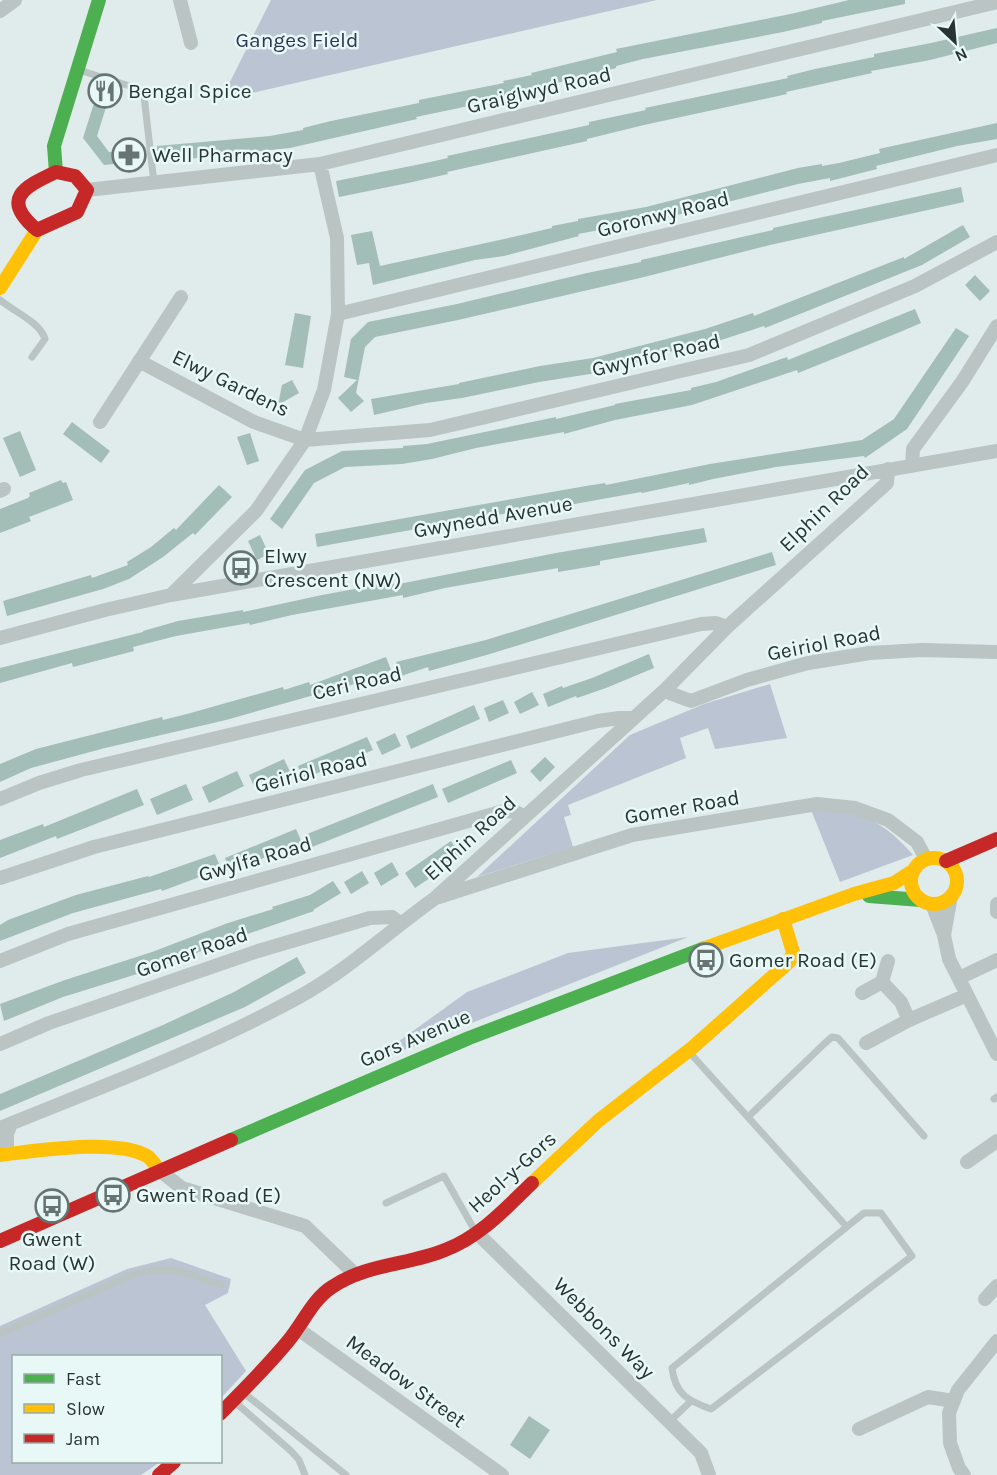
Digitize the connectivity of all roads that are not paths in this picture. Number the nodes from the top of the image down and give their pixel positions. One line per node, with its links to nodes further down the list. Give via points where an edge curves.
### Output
1 (15, 0): 5 (street)
2 (99, 0): 7 (street)
3 (180, 0): 6 (street)
4 (997, 2): 9 (street, Graiglwyd Road)
5 (0, 10)
6 (191, 43)
7 (77, 69): 10 (street, via 54,146); 11 (lane, via 136,88 144,96)
8 (997, 155): 18 (street, Goronwy Road)
9 (320, 164): 11 (street, Graiglwyd Road); 18 (street, via 337,238)
10 (56, 172): 12 (street, via 75,176); 13 (street, via 12,197 25,221)
11 (154, 183): 12 (street, Graiglwyd Road)
12 (87, 190): 13 (street, via 77,212)
13 (37, 230): 15 (street)
14 (997, 242): 23 (street, Gwynfor Road, via 915,286 749,355 430,430)
15 (0, 288)
16 (181, 297): 21 (street, Elwy Gardens)
17 (0, 300): 20 (lane, via 44,335)
18 (338, 314): 23 (street, via 324,390)
19 (997, 326): 25 (street, via 913,449)
20 (32, 357)
21 (139, 361): 22 (street, Elwy Gardens); 23 (street, Elwy Gardens, via 254,422)
22 (100, 422)
23 (305, 440): 27 (street, via 256,511)
24 (997, 452): 25 (street, Gwynedd Avenue)
25 (912, 466): 26 (street, Gwynedd Avenue)
26 (888, 469): 27 (street, Gwynedd Avenue); 28 (street, Elphin Road, via 887,483)
27 (171, 595): 29 (street, Gwynedd Avenue)
28 (727, 627): 31 (street, Elphin Road); 33 (street, Ceri Road, via 701,624 567,654 81,770)
29 (0, 638)
30 (997, 652): 31 (street, Geiriol Road, via 922,650 818,661 747,680 691,701)
31 (666, 689): 32 (street, Elphin Road)
32 (634, 718): 34 (street, Elphin Road); 39 (street, Geiriol Road, via 597,721 94,848)
33 (0, 799)
34 (524, 817): 42 (street, Elphin Road); 51 (street, Gwylfa Road, via 504,811 68,934)
35 (994, 840): 37 (street); 40 (street)
36 (926, 859): 37 (street); 38 (street); 42 (street, Gomer Road, via 917,842 888,820 855,808 817,804 632,836)
37 (946, 861): 40 (street, via 955,872)
38 (914, 870): 41 (street, Gors Avenue, via 894,883); 43 (street, via 911,885)
39 (0, 878)
40 (954, 890): 43 (street, via 944,901); 48 (street)
41 (854, 894): 43 (street, Gors Avenue); 46 (street, Gors Avenue)
42 (434, 899): 47 (street, Elphin Road)
43 (926, 902): 48 (street)
44 (997, 904): 45 (street)
45 (997, 912)
46 (783, 919): 60 (street, Heol-y-Gors, via 793,952 790,961); 67 (street, Gors Avenue, via 469,1038)
47 (400, 923): 58 (street, Gomer Road, via 392,917 370,918 270,948 49,1023); 62 (street, Elphin Road, via 350,963 249,1023)
48 (944, 935): 52 (street)
49 (888, 960): 53 (street)
50 (997, 960): 52 (street)
51 (0, 961)
52 (958, 978): 55 (street)
53 (882, 982): 54 (street); 56 (street, via 901,1002)
54 (862, 993)
55 (967, 995): 56 (street); 59 (street)
56 (909, 1020): 57 (street)
57 (866, 1043)
58 (0, 1044)
59 (996, 1048)
60 (689, 1051): 61 (lane); 70 (street, Heol-y-Gors, via 597,1122)
61 (748, 1116): 63 (lane, via 832,1037 838,1038); 69 (lane)
62 (5, 1126): 65 (street)
63 (924, 1136)
64 (997, 1141): 66 (street)
65 (3, 1154): 67 (street, via 78,1147 124,1149 148,1156)
66 (967, 1162)
67 (159, 1170): 71 (street, Gors Avenue); 72 (street, via 182,1188 304,1226)
68 (386, 1203): 70 (lane, via 444,1176)
69 (846, 1226): 81 (lane, via 672,1368 674,1381); 81 (lane, via 864,1213 881,1213 912,1256 711,1408)
70 (477, 1233): 72 (street, Heol-y-Gors, via 434,1256); 83 (street, Webbons Way)
71 (0, 1241)
72 (356, 1275): 76 (street, Heol-y-Gors, via 324,1293)
73 (221, 1285): 77 (lane, via 172,1268 153,1269)
74 (996, 1288): 75 (street)
75 (985, 1299)
76 (298, 1329): 79 (street, Heol-y-Gors); 90 (street, Meadow Street)
77 (0, 1334)
78 (997, 1341): 80 (street, via 958,1390)
79 (238, 1396): 82 (street, Heol-y-Gors); 88 (lane, via 299,1460); 89 (lane)
80 (954, 1401): 84 (street, via 928,1397 875,1414); 86 (street, via 949,1413 950,1443)
81 (690, 1402): 83 (lane)
82 (222, 1412)
83 (669, 1422): 91 (street, Webbons Way, via 701,1454)
84 (859, 1429)
85 (172, 1463): 87 (street)
86 (958, 1472)
87 (159, 1475)
88 (305, 1475)
89 (346, 1475)
90 (502, 1475)
91 (709, 1475)

